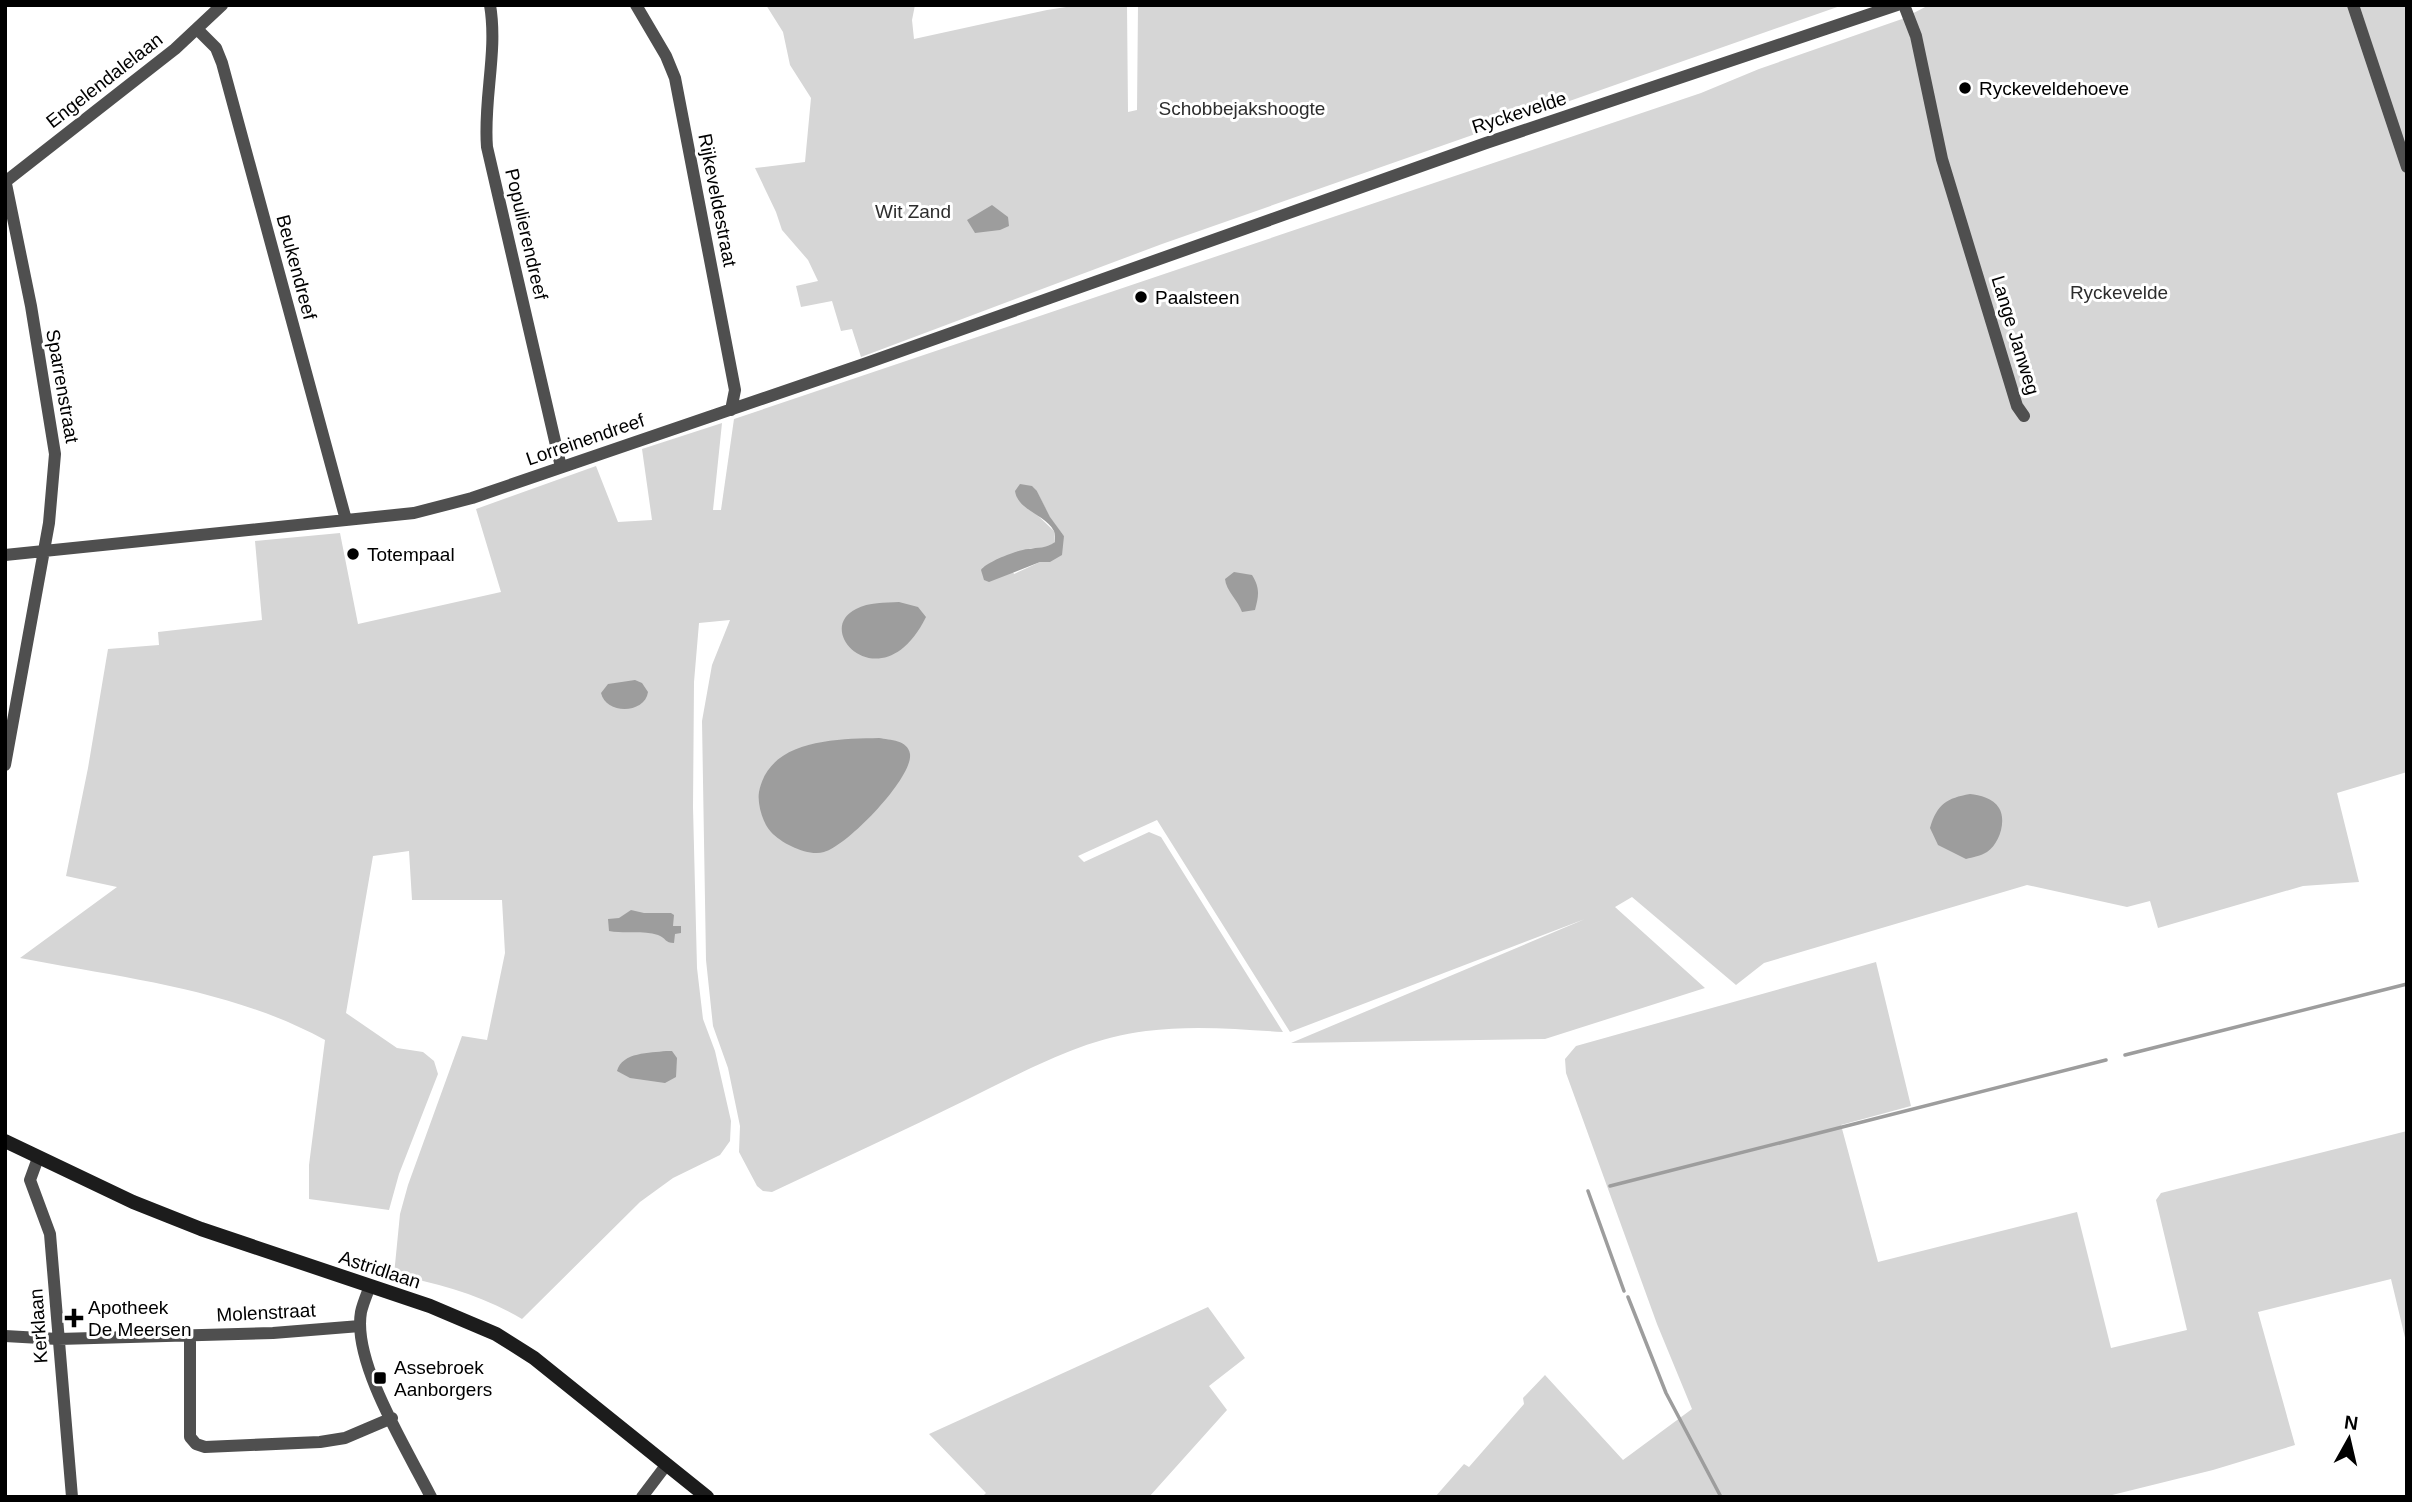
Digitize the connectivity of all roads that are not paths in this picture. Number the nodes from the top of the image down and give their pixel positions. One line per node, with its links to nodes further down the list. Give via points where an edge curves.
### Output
1 (222, 5): 7 (street, Engelendalelaan)
2 (490, 5): 13 (street, Populierendreef, via 487,147)
3 (636, 5): 11 (street, Rijkeveldestraat, via 675,78 735,390)
4 (1897, 5): 10 (street, Ryckevelde)
5 (1904, 5): 12 (street, Lange Janweg, via 1916,36 1942,159 2017,406)
6 (2353, 5): 8 (street)
7 (198, 30): 9 (street, Engelendalelaan); 14 (street, Beukendreef, via 222,62)
8 (2407, 167)
9 (5, 181): 15 (street, Sparrenstraat, via 55,454)
10 (1155, 260): 11 (street, Lorreinendreef)
11 (731, 410): 13 (street, Lorreinendreef)
12 (2024, 416)
13 (561, 467): 14 (street, Lorreinendreef, via 414,513)
14 (346, 520): 15 (street, Lorreinendreef)
15 (44, 552): 16 (street, Lorreinendreef); 17 (street, Sparrenstraat)
16 (5, 555)
17 (5, 765)
18 (5, 1141): 19 (main road, Astridlaan)
19 (38, 1158): 20 (main road, Astridlaan, via 201,1229); 24 (street, Kerklaan, via 30,1180 50,1234)
20 (370, 1286): 21 (street); 26 (main road, Astridlaan, via 477,1324 517,1346)
21 (360, 1326): 22 (street, Molenstraat); 25 (street, via 369,1371)
22 (190, 1335): 24 (street, Molenstraat); 25 (street, via 190,1437 196,1444 320,1442 345,1438)
23 (5, 1336): 24 (street, Molenstraat)
24 (58, 1339): 27 (street, Kerklaan)
25 (392, 1418): 28 (street)
26 (667, 1465): 29 (street); 30 (main road, Astridlaan)
27 (72, 1497)
28 (431, 1497)
29 (642, 1497)
30 (707, 1497)

